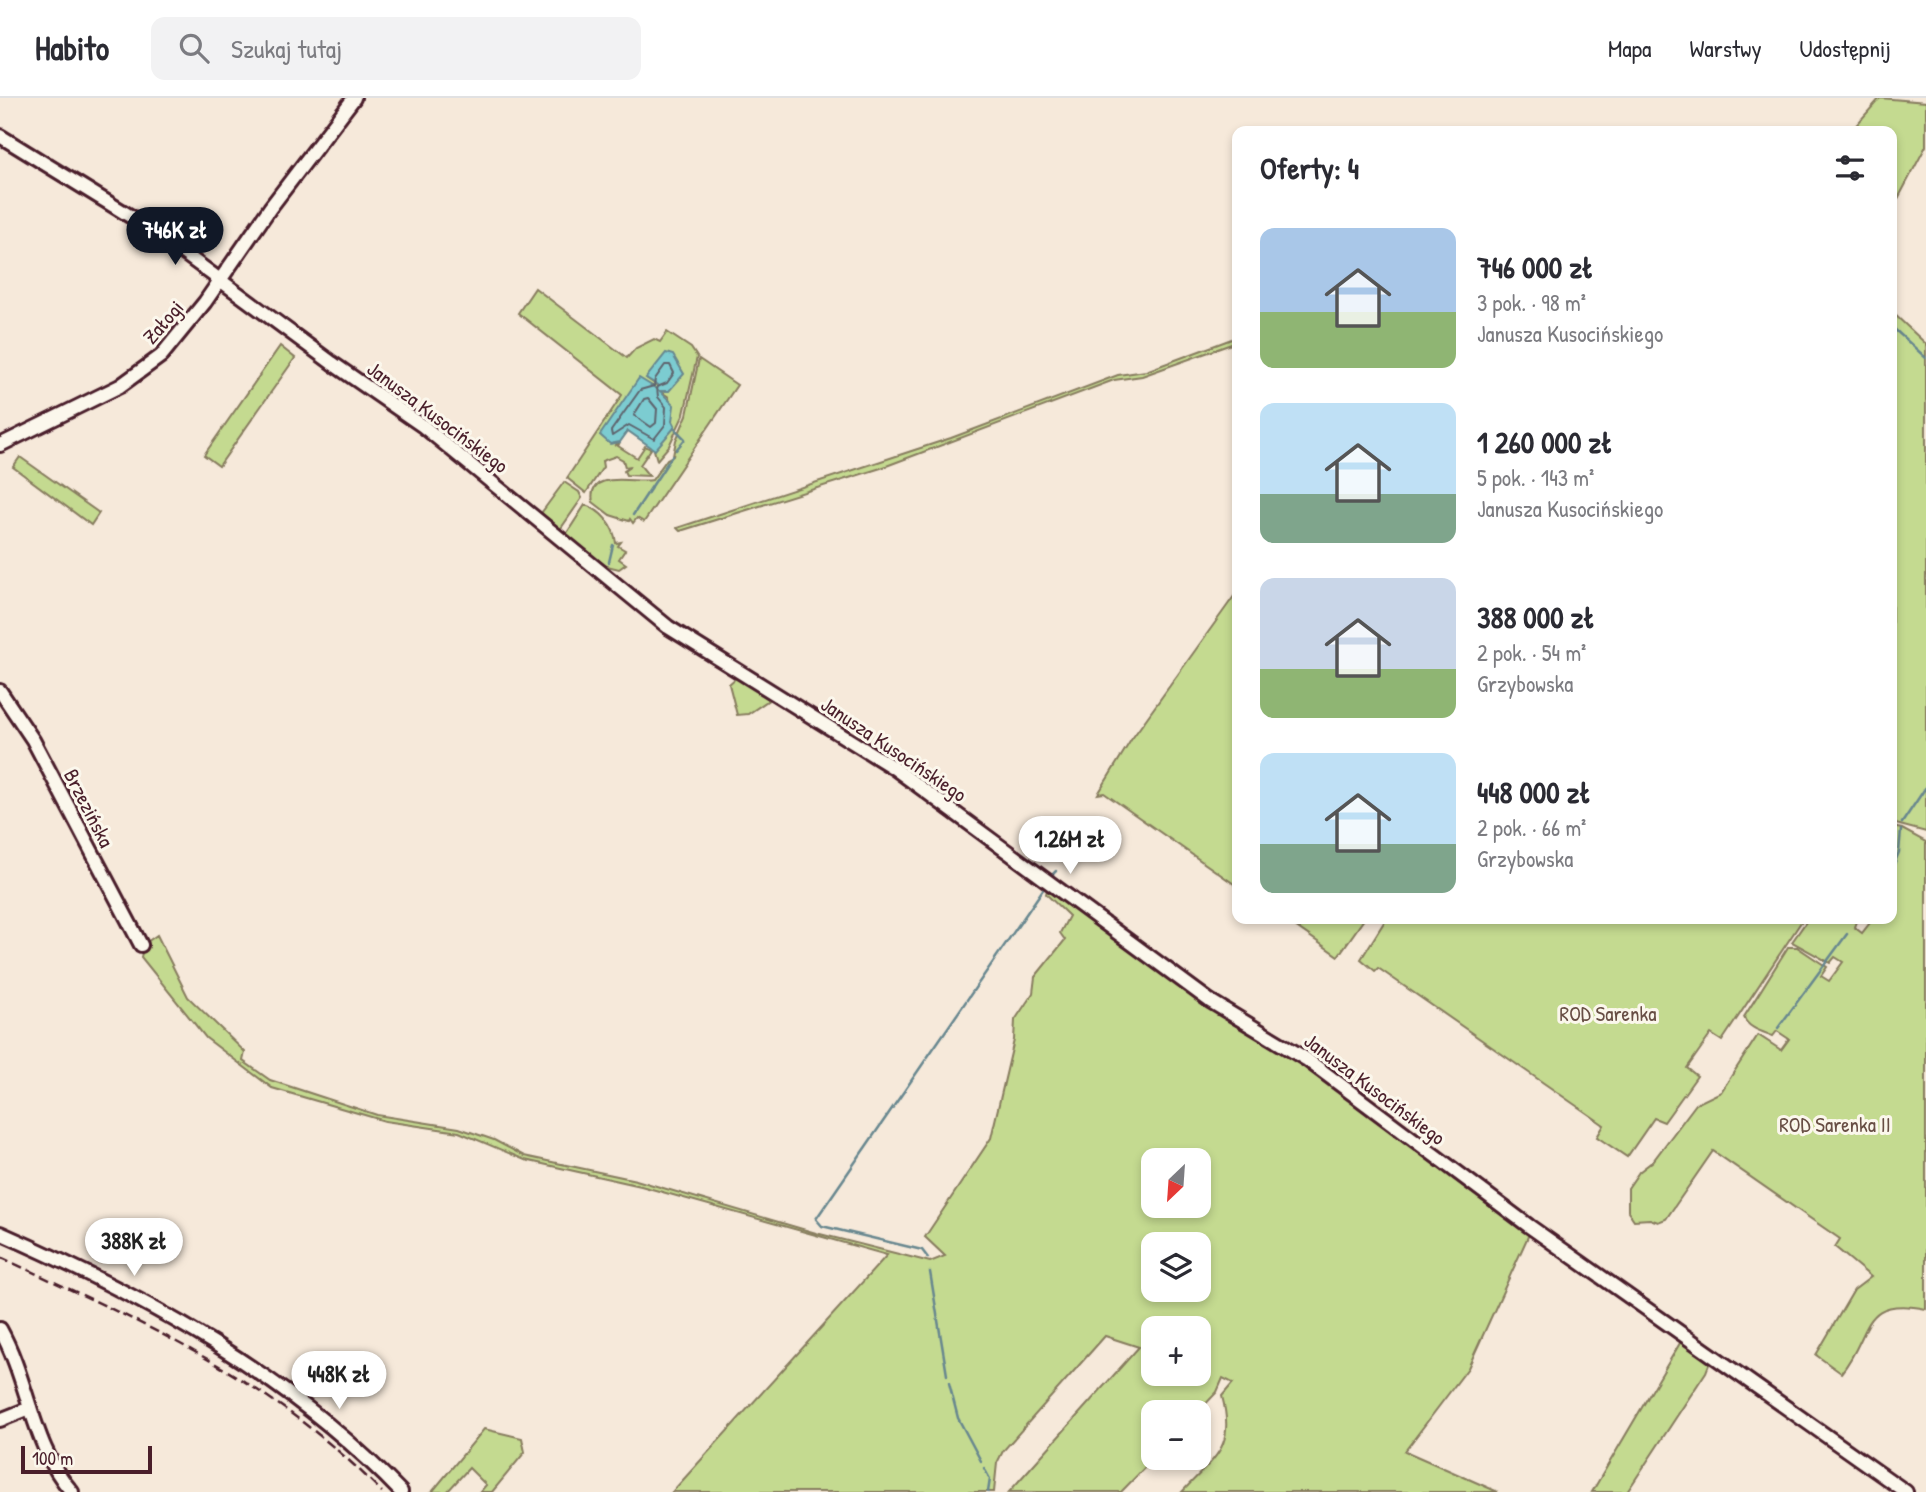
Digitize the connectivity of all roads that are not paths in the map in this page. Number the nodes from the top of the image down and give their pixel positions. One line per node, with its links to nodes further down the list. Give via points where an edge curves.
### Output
1 (354, 98): 3 (street, Załogi)
2 (0, 136): 3 (street, Janusza Kusocińskiego, via 150,229)
3 (220, 281): 4 (street, Załogi, via 183,331 144,370); 13 (street, Janusza Kusocińskiego, via 443,442 668,627 894,768 1210,1001 1306,1059 1529,1226)
4 (0, 445)
5 (0, 691): 6 (street, Brzezińska, via 33,740)
6 (141, 945)
7 (0, 1233): 12 (street, via 127,1293 247,1364 347,1439)
8 (0, 1329): 9 (street)
9 (30, 1409): 10 (street); 11 (street, via 55,1472)
10 (0, 1420)
11 (72, 1492)
12 (401, 1492)
13 (1906, 1492)

